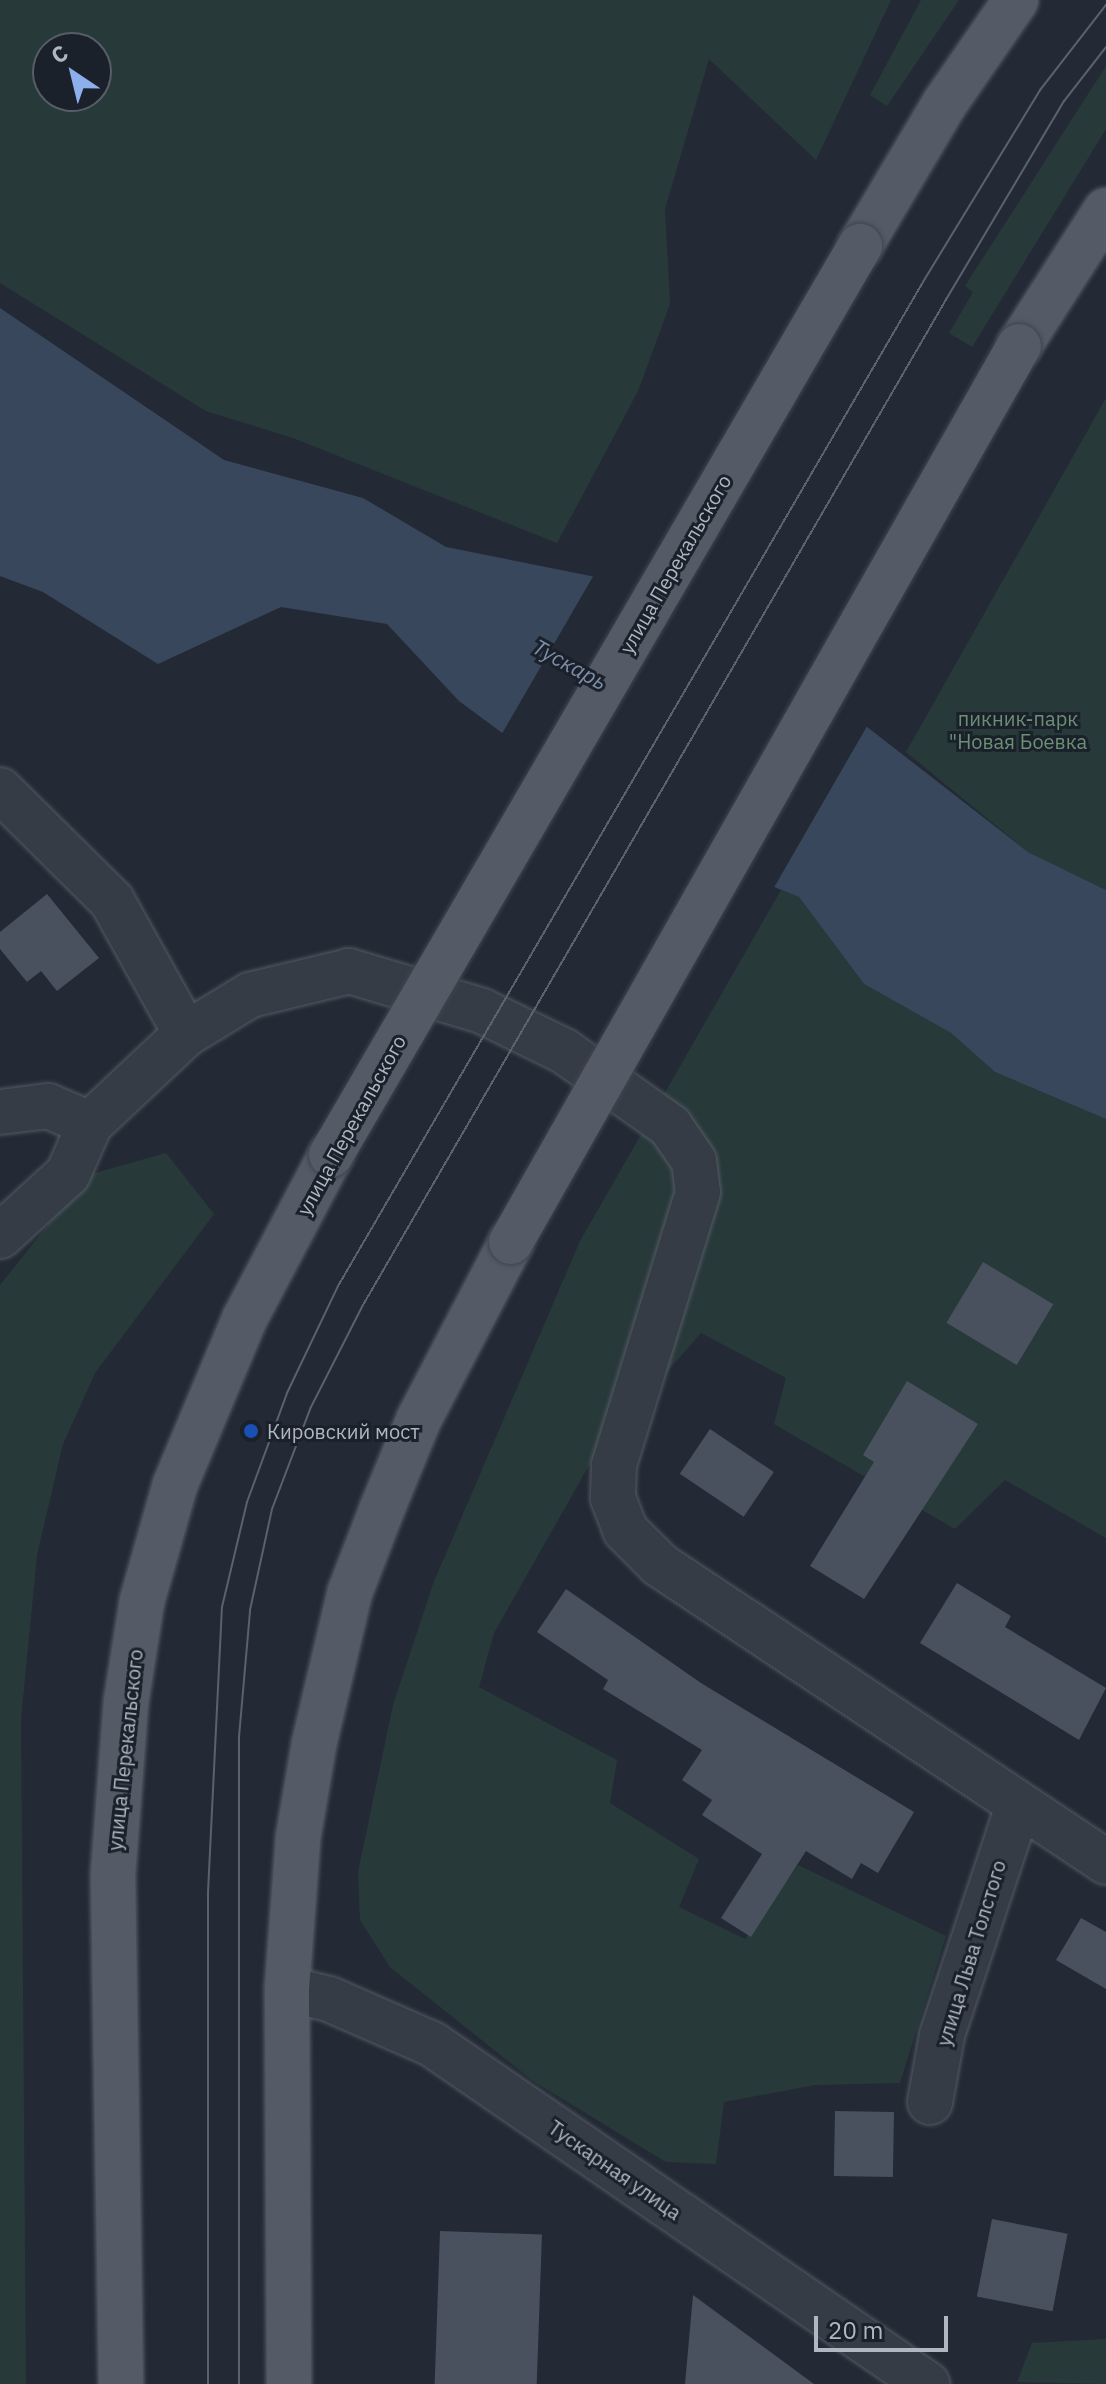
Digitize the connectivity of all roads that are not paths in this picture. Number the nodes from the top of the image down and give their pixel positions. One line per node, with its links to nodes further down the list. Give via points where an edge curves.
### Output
1 (1016, 0): 13 (main road, улица Перекальского, bridge, via 945,103 860,246 331,1155 233,1346 175,1485 142,1601 126,1702 113,1875)
2 (1106, 210): 10 (main road, bridge, via 1019,346 511,1242 419,1419 350,1592 329,1667 298,1838)
3 (0, 790): 4 (street, via 112,901)
4 (186, 1034): 6 (street); 8 (street, via 250,995 349,971 482,1011 564,1051 670,1126 694,1161 698,1192 614,1465 613,1498 625,1530 660,1565)
5 (0, 1112): 6 (street, via 48,1106)
6 (90, 1124): 7 (street, via 68,1174)
7 (0, 1236)
8 (1018, 1806): 9 (street); 11 (street, улица Льва Толстого, via 942,2035)
9 (1106, 1862)
10 (287, 1989): 12 (street, Тускарная улица, via 329,1999 432,2044); 14 (main road)
11 (930, 2102)
12 (918, 2381)
13 (121, 2384)
14 (289, 2384)

